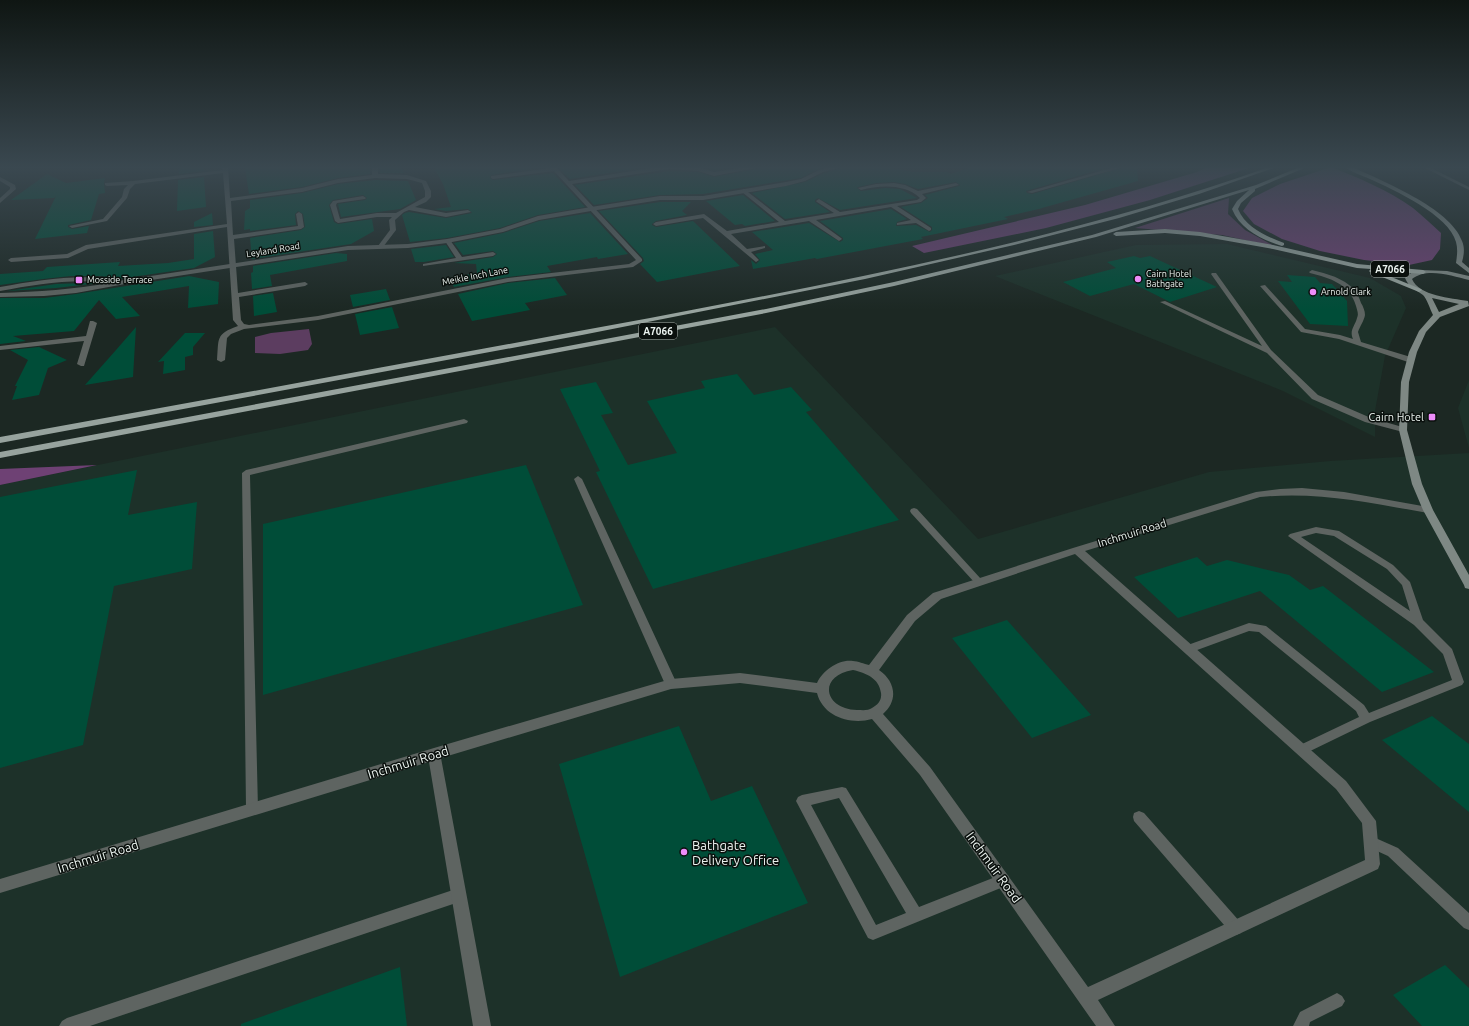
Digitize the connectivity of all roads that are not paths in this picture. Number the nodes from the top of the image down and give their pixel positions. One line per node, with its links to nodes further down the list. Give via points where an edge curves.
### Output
1 (110, 214): 23 (street, via 105,220)
2 (229, 214): 22 (street)
3 (299, 214): 27 (street, via 301,227)
4 (336, 214): 16 (street, via 338,221)
5 (440, 214): 6 (street)
6 (454, 214)
7 (562, 214): 29 (street, Leyland Road, via 538,218 501,231)
8 (596, 214): 60 (street, Meikle Inch Lane, via 639,258 638,263 631,266 501,281 318,318)
9 (773, 214): 19 (street)
10 (838, 214): 17 (street)
11 (906, 214): 18 (street)
12 (1127, 214): 70 (main road, A7066, via 888,274)
13 (1167, 214): 26 (main road, A7066)
14 (1236, 214): 34 (main road, A7066, via 1241,222 1272,241)
15 (1436, 214): 38 (main road, via 1448,223 1458,236 1461,246)
16 (396, 215): 30 (street, via 392,220 393,230)
17 (811, 219): 19 (street); 28 (street)
18 (917, 221): 21 (street); 24 (street)
19 (784, 223): 25 (street)
20 (656, 224): 25 (street, via 704,216)
21 (899, 224)
22 (230, 225): 27 (street); 36 (street, via 86,247 68,256)
23 (72, 226)
24 (929, 229)
25 (726, 233): 32 (street)
26 (1094, 236): 34 (main road, A7066, via 1165,231 1200,234); 71 (main road, A7066, via 766,311)
27 (232, 237): 40 (street)
28 (839, 238)
29 (448, 241): 30 (street, Leyland Road, via 408,246); 35 (street)
30 (381, 246): 40 (street, Leyland Road, via 348,248)
31 (763, 247): 32 (street)
32 (745, 250): 37 (street)
33 (493, 254): 35 (street)
34 (1309, 255): 41 (main road, A7066)
35 (460, 259): 39 (street)
36 (11, 260)
37 (756, 260)
38 (1459, 263): 42 (main road); 45 (main road)
39 (425, 265)
40 (233, 266): 48 (street, Leyland Road); 55 (street)
41 (1357, 266): 44 (main road, A7066); 52 (main road, A7066)
42 (1469, 271)
43 (1312, 272): 62 (lane, via 1339,280 1358,298 1361,316 1354,330 1354,337)
44 (1423, 272): 45 (main road); 52 (main road, via 1410,275 1408,278 1411,285)
45 (1435, 272): 47 (main road)
46 (1214, 274): 64 (lane)
47 (1469, 278)
48 (125, 282): 51 (street, Leyland Road, via 90,279 33,283); 53 (street, Leyland Road, via 76,291)
49 (305, 284): 55 (street)
50 (1263, 286): 62 (lane, via 1303,331)
51 (0, 289)
52 (1419, 290): 54 (main road)
53 (0, 294)
54 (1426, 294): 57 (main road); 58 (main road)
55 (235, 296): 60 (street, via 237,320)
56 (1163, 302): 64 (lane)
57 (1468, 304): 58 (main road)
58 (1437, 315): 66 (main road, via 1423,331)
59 (93, 323): 61 (street)
60 (243, 327): 65 (street, Meikle Inch Lane, via 228,332 223,337)
61 (89, 338): 63 (street); 67 (street)
62 (1358, 342): 66 (lane)
63 (0, 348)
64 (1268, 352): 69 (lane, via 1315,397 1368,420)
65 (221, 360)
66 (1411, 360): 69 (main road, via 1405,382)
67 (82, 364)
68 (464, 421): 87 (lane, via 246,473)
69 (1403, 430): 73 (main road, via 1417,484)
70 (0, 440)
71 (0, 455)
72 (578, 479): 81 (lane)
73 (1428, 510): 75 (street, Inchmuir Road, via 1343,495 1304,490 1280,491 1259,494); 77 (main road)
74 (914, 511): 76 (lane)
75 (1077, 550): 76 (street, Inchmuir Road); 79 (street)
76 (978, 581): 80 (street, Inchmuir Road, via 937,596 911,618)
77 (1469, 585)
78 (1418, 622): 78 (lane, via 1326,559 1293,536 1316,530 1336,533 1390,567 1407,584); 84 (lane, via 1448,652 1458,682)
79 (1189, 649): 84 (lane, via 1249,627 1262,629 1360,708); 85 (street)
80 (872, 670): 82 (street, via 853,666 835,669 828,674); 83 (street, via 886,684 888,692 883,708)
81 (671, 684): 82 (street, Inchmuir Road, via 740,678); 86 (street, Inchmuir Road)
82 (823, 689): 83 (street, via 829,704 845,714 866,716)
83 (875, 713): 90 (street, Inchmuir Road, via 925,771)
84 (1366, 719): 85 (lane)
85 (1302, 750): 89 (street, via 1341,785 1370,821)
86 (434, 754): 87 (street, Inchmuir Road); 92 (street)
87 (252, 808): 91 (street, Inchmuir Road)
88 (1139, 817): 95 (lane)
89 (1371, 842): 94 (lane, via 1393,852); 95 (street, via 1373,864)
90 (1003, 880): 93 (lane); 96 (street, Inchmuir Road)
91 (0, 886)
92 (459, 895): 98 (lane); 99 (street)
93 (916, 916): 93 (lane, via 873,933 802,801 842,792)
94 (1469, 923)
95 (1236, 928): 96 (street)
96 (1086, 997): 100 (street, Inchmuir Road)
97 (1337, 1001): 101 (lane, via 1305,1017)
98 (67, 1026)
99 (482, 1026)
100 (1106, 1026)
101 (1301, 1026)

